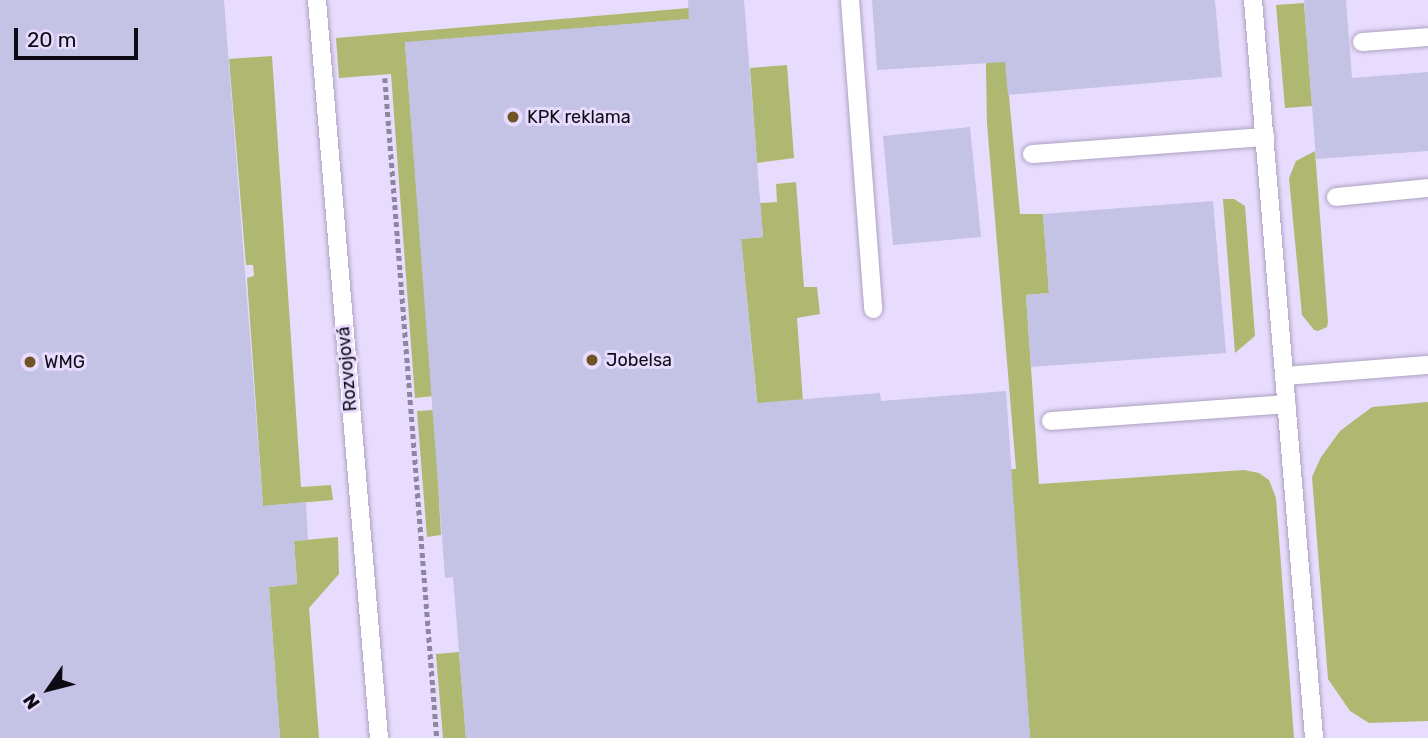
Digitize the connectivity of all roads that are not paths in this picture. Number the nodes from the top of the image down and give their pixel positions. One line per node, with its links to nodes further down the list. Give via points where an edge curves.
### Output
1 (317, 0): 15 (lane, Rozvojová)
2 (850, 0): 10 (lane)
3 (1253, 0): 6 (lane)
4 (1428, 37): 5 (lane)
5 (1362, 42)
6 (1265, 137): 7 (lane); 12 (lane)
7 (1032, 154)
8 (1428, 188): 9 (lane)
9 (1336, 197)
10 (873, 309)
11 (1428, 365): 12 (lane)
12 (1284, 376): 13 (lane)
13 (1286, 404): 14 (lane); 16 (lane)
14 (1051, 421)
15 (379, 738)
16 (1314, 738)

